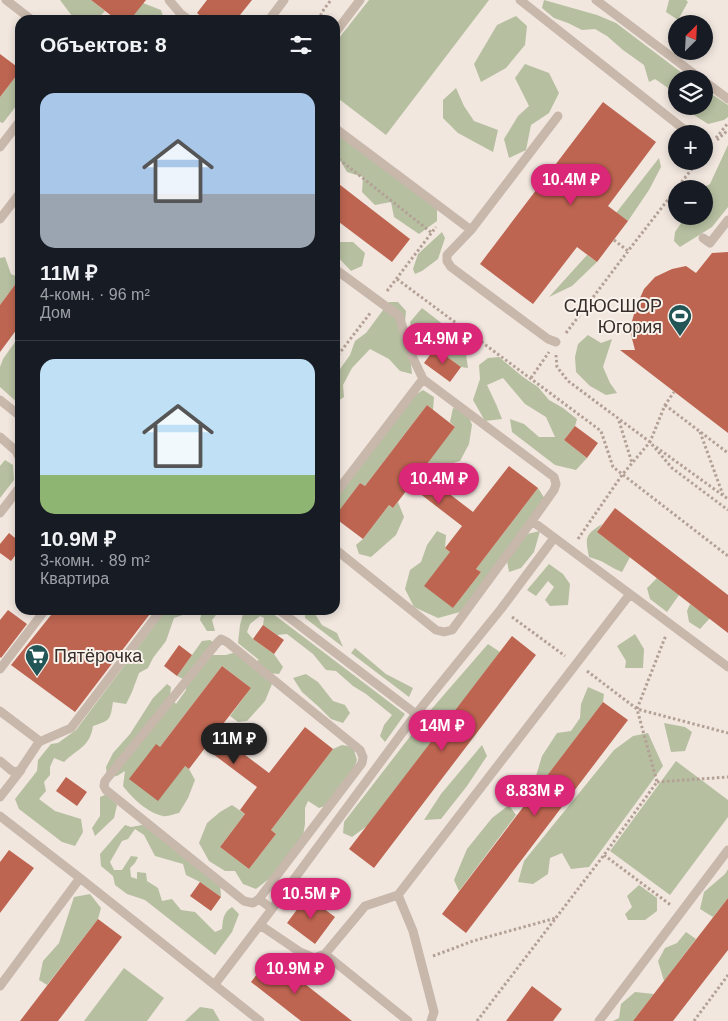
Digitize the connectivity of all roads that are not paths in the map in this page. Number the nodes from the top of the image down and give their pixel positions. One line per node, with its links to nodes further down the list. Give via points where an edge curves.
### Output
1 (6, 0): 7 (lane)
2 (169, 0): 8 (lane)
3 (284, 0): 9 (lane)
4 (360, 0): 10 (lane)
5 (520, 0): 15 (lane)
6 (596, 0): 11 (lane)
7 (26, 15)
8 (183, 15)
9 (273, 15)
10 (340, 26)
11 (689, 70)
12 (713, 88): 13 (lane)
13 (728, 99)
14 (558, 116): 22 (lane)
15 (679, 125)
16 (15, 128): 18 (lane)
17 (340, 132): 22 (lane)
18 (0, 147)
19 (15, 200): 20 (lane)
20 (0, 219)
21 (728, 220): 23 (lane, via 710,243)
22 (471, 230): 25 (lane, via 447,255 451,267 548,340)
23 (703, 238)
24 (340, 273): 26 (lane, via 399,316)
25 (556, 342)
26 (423, 379): 31 (lane); 34 (lane, via 554,477 554,490)
27 (0, 400): 28 (lane)
28 (15, 412)
29 (0, 437): 30 (lane)
30 (15, 450)
31 (340, 487)
32 (15, 494): 33 (lane)
33 (0, 513)
34 (532, 521): 35 (lane); 36 (lane, via 452,630 444,632 436,630)
35 (554, 538): 37 (lane); 44 (lane)
36 (340, 553)
37 (630, 594): 41 (lane); 52 (lane)
38 (41, 615): 42 (lane)
39 (158, 615): 45 (lane, via 71,728)
40 (286, 615): 44 (lane)
41 (728, 666)
42 (0, 669)
43 (0, 711): 45 (lane)
44 (416, 714): 54 (lane)
45 (39, 742): 47 (lane)
46 (0, 761): 47 (lane, via 12,771)
47 (21, 769): 48 (lane)
48 (0, 797)
49 (0, 816): 51 (lane)
50 (728, 850): 62 (lane)
51 (80, 878): 57 (lane); 58 (lane)
52 (398, 895): 56 (lane, via 365,906); 61 (lane, via 421,960 434,1012)
53 (259, 899): 53 (lane, via 252,903 244,901 104,786 221,639 360,750 363,757 362,764); 54 (lane)
54 (272, 909): 55 (lane)
55 (260, 925): 56 (lane, via 300,952 314,958); 57 (lane)
56 (325, 954): 60 (lane)
57 (215, 984): 59 (lane)
58 (0, 986)
59 (260, 1021)
60 (408, 1021)
61 (431, 1021)
62 (599, 1021)

